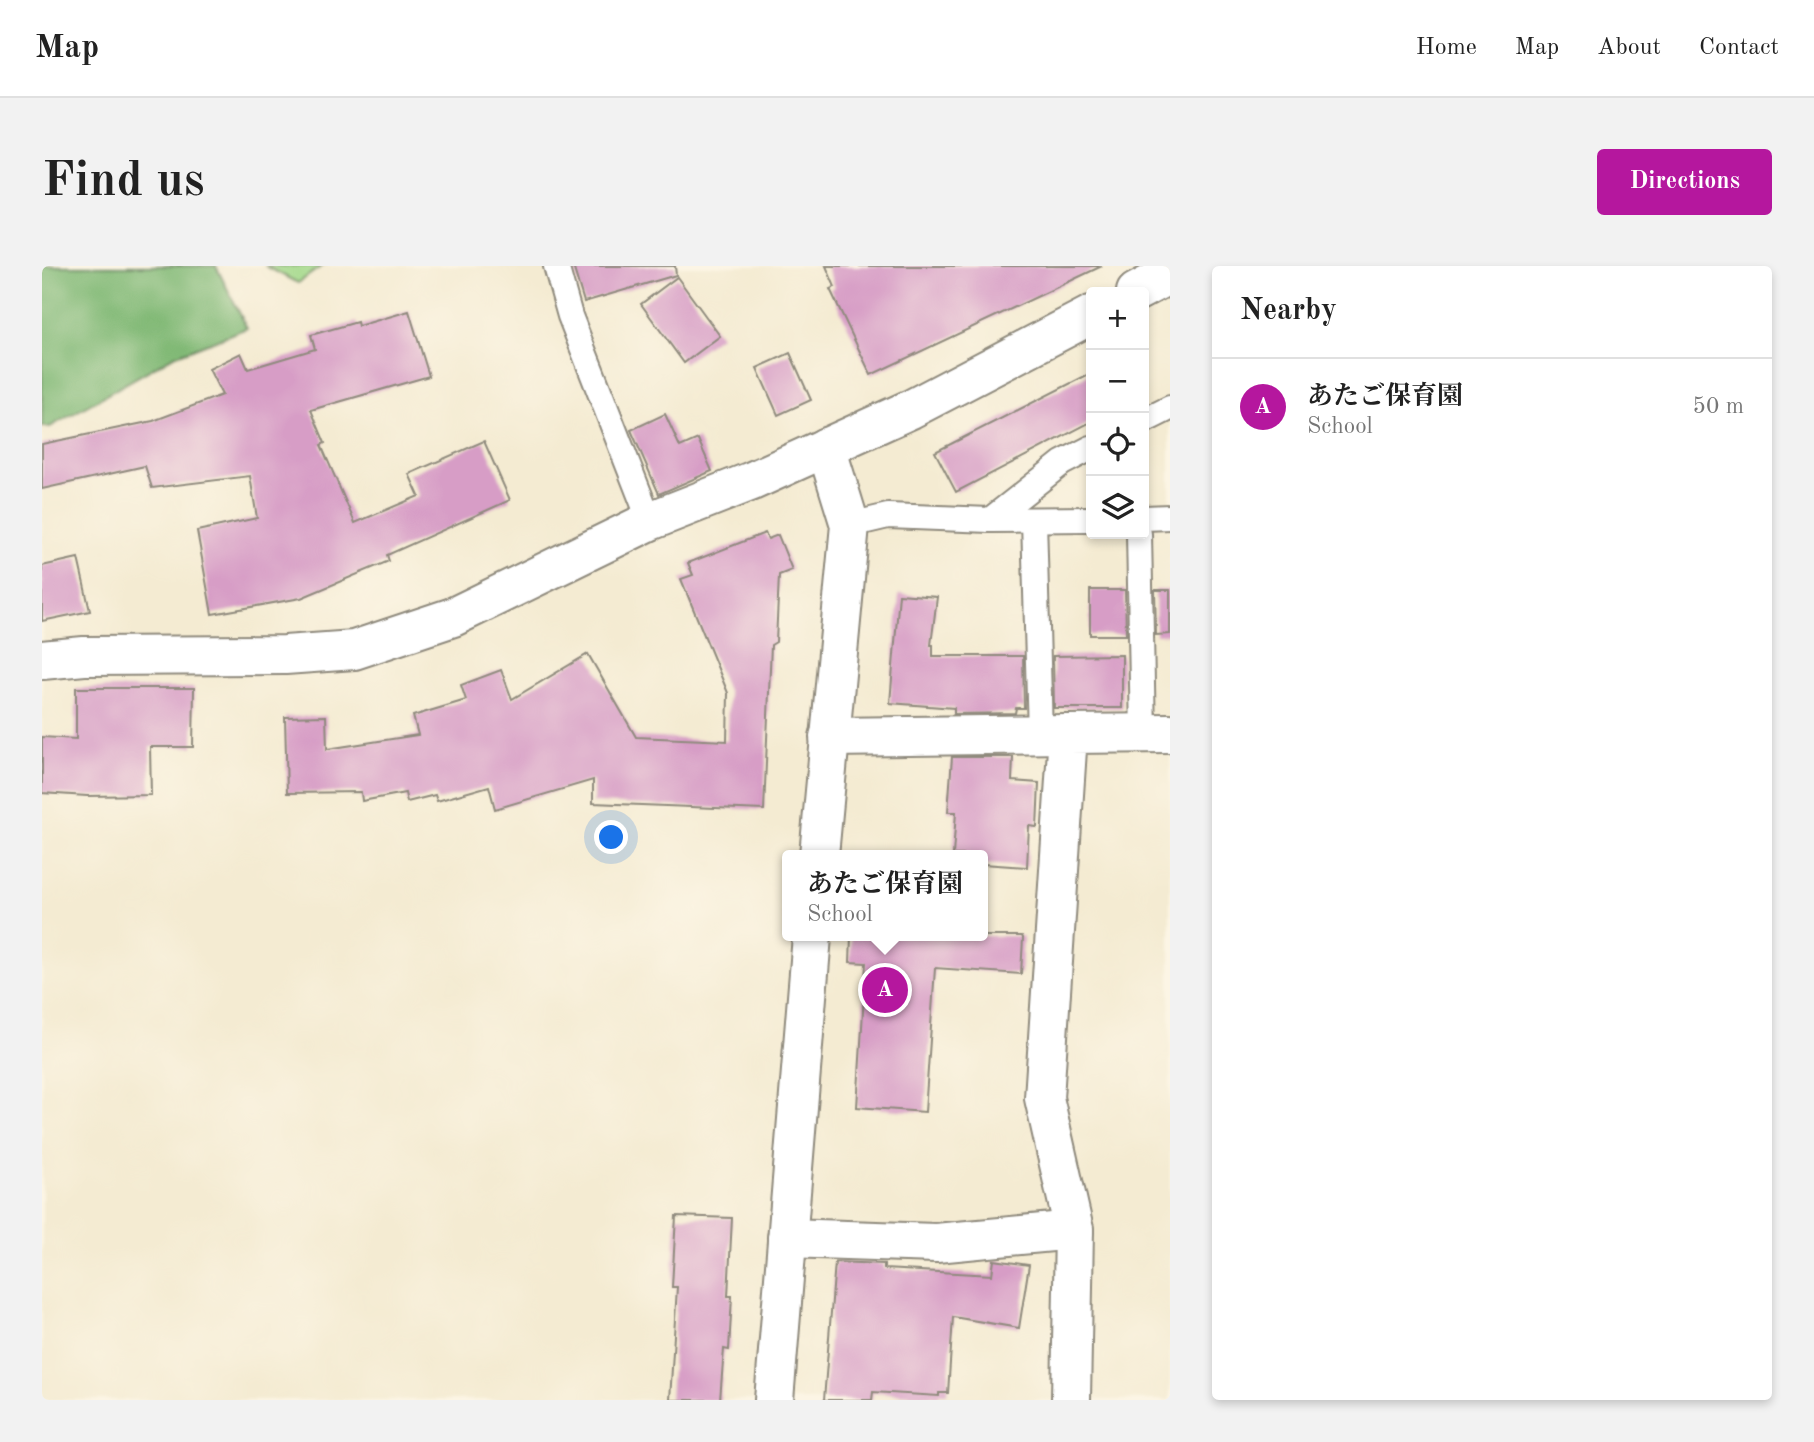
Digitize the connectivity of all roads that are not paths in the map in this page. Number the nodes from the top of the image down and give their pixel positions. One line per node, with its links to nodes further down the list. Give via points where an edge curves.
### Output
1 (556, 266): 14 (lane, via 570,316)
2 (1170, 274): 3 (street)
3 (1145, 287)
4 (1086, 318): 7 (street, via 911,409)
5 (1170, 408): 6 (lane)
6 (1149, 418)
7 (826, 447): 14 (street); 15 (street)
8 (1086, 451): 12 (lane, via 1062,463)
9 (1170, 517): 10 (lane)
10 (1149, 518)
11 (1086, 519): 13 (lane)
12 (990, 520): 13 (lane); 15 (lane, via 888,516)
13 (1034, 520): 19 (lane)
14 (650, 521): 17 (street, via 453,617 354,650)
15 (850, 525): 20 (street)
16 (1139, 539): 18 (lane)
17 (42, 660)
18 (1156, 733): 19 (street)
19 (1054, 734): 20 (street); 23 (street, via 1044,1098)
20 (829, 737): 21 (street)
21 (819, 850)
22 (812, 941): 24 (street)
23 (1074, 1230): 24 (street, via 936,1243); 26 (street)
24 (787, 1238): 25 (street)
25 (774, 1400)
26 (1071, 1400)

